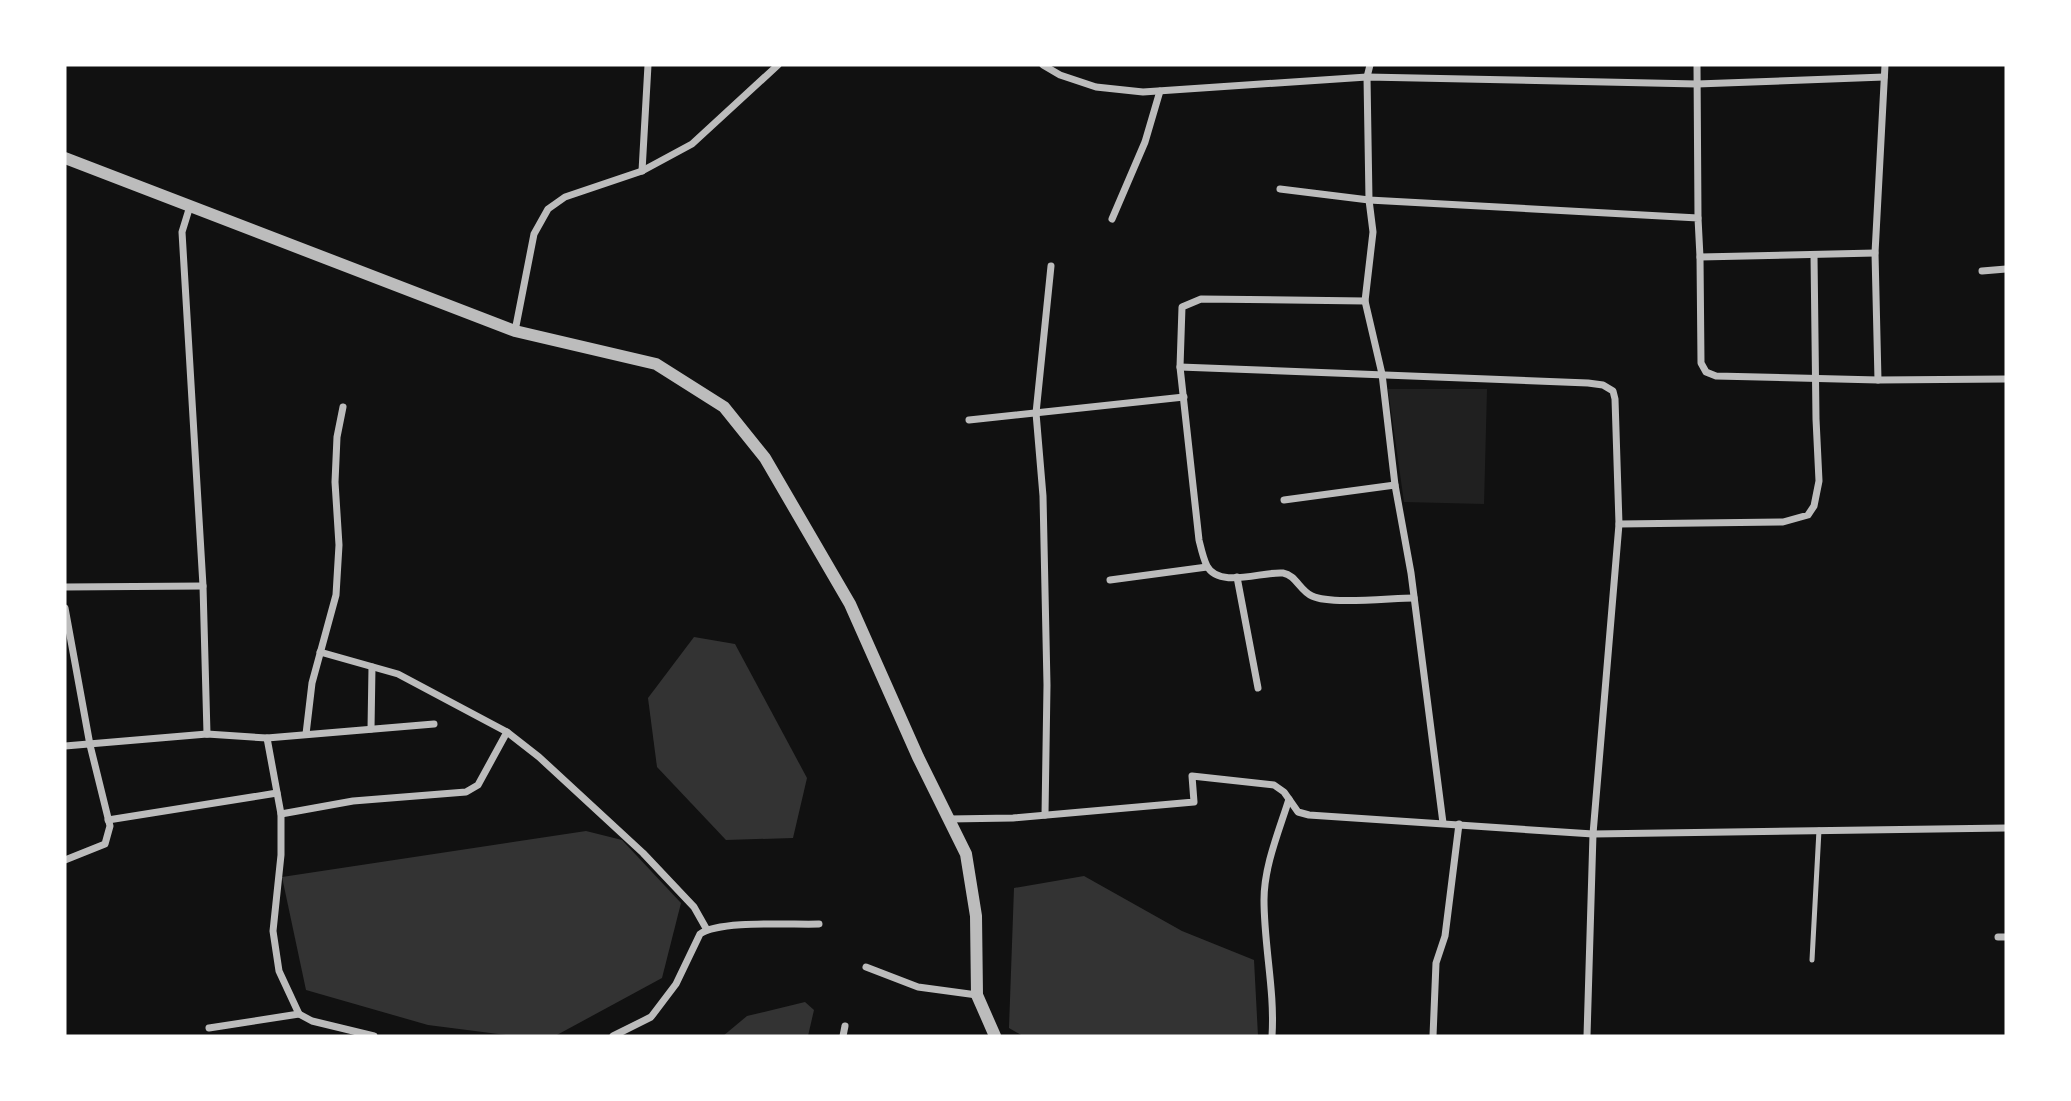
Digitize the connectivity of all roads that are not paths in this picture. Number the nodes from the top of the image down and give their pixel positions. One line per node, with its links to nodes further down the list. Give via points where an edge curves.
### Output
1 (648, 65): 12 (street)
2 (778, 65): 12 (street, via 692,144)
3 (1043, 65): 10 (street, via 1096,87)
4 (1370, 65): 7 (street)
5 (1698, 65): 9 (street)
6 (1885, 65): 8 (street)
7 (1367, 77): 9 (street); 10 (street); 14 (street)
8 (1884, 77): 9 (street); 18 (street)
9 (1697, 84): 16 (street)
10 (1160, 91): 17 (street, via 1145,142)
11 (65, 158): 15 (street)
12 (642, 172): 25 (street, via 565,197 548,209 534,234)
13 (1280, 189): 14 (street)
14 (1369, 200): 16 (street); 24 (street, via 1373,232)
15 (190, 206): 25 (street); 41 (street, via 182,232)
16 (1698, 218): 20 (street)
17 (1112, 219)
18 (1875, 253): 19 (street); 30 (street)
19 (1814, 255): 20 (street); 28 (street)
20 (1700, 257): 28 (street, via 1701,363 1706,372 1716,376)
21 (1051, 266): 33 (street)
22 (2006, 270): 23 (street)
23 (1982, 271)
24 (1365, 301): 26 (street, via 1201,299 1182,307); 27 (street)
25 (515, 331): 61 (street, via 656,364 723,407 765,458 850,604)
26 (1180, 367): 27 (street); 31 (street)
27 (1382, 374): 35 (street); 37 (street, via 1604,385 1615,399)
28 (1816, 377): 30 (street); 37 (street, via 1819,481 1808,515 1783,522)
29 (2006, 379): 30 (street)
30 (1878, 380)
31 (1184, 397): 33 (street); 38 (street, via 1199,540)
32 (343, 407): 46 (street, via 335,482 336,595)
33 (1036, 413): 34 (street); 60 (street, via 1043,496)
34 (969, 420)
35 (1395, 485): 36 (street); 43 (street)
36 (1284, 500)
37 (1619, 524): 67 (street)
38 (1207, 567): 39 (street, via 1218,576); 40 (street)
39 (1237, 577): 43 (street, via 1285,573 1304,592 1328,599); 48 (street)
40 (1110, 580)
41 (204, 586): 42 (street); 52 (street)
42 (65, 587)
43 (1414, 598): 63 (street)
44 (65, 608): 45 (street)
45 (66, 621): 55 (street)
46 (320, 652): 47 (street); 53 (street)
47 (372, 667): 50 (street); 51 (street, via 398,674)
48 (1258, 688)
49 (434, 724): 50 (street)
50 (371, 729): 53 (street)
51 (507, 732): 59 (street, via 478,785 466,792 353,801); 70 (street, via 643,853 694,906)
52 (207, 734): 54 (street); 55 (street)
53 (306, 734): 54 (street)
54 (267, 738): 57 (street)
55 (90, 745): 56 (street); 62 (street)
56 (65, 746)
57 (277, 793): 59 (street); 62 (street)
58 (1289, 799): 60 (street, via 1274,785 1192,776 1194,802); 63 (street, via 1298,812 1309,815); 81 (street, via 1270,858 1264,897)
59 (281, 814): 74 (street, via 273,931 279,971)
60 (1045, 815): 61 (street)
61 (948, 819): 73 (street, via 966,855 976,916)
62 (108, 820): 68 (street, via 105,844)
63 (1443, 823): 64 (street)
64 (1459, 824): 67 (street); 82 (street, via 1445,936 1436,963)
65 (2006, 828): 66 (street)
66 (1819, 830): 67 (street); 71 (lane)
67 (1594, 834): 83 (street)
68 (65, 860)
69 (819, 924): 70 (street)
70 (707, 930): 78 (street, via 700,934 676,984 651,1017)
71 (1812, 960)
72 (866, 967): 73 (street, via 918,987)
73 (977, 995): 80 (street)
74 (299, 1014): 76 (street); 77 (street)
75 (845, 1026): 79 (street)
76 (209, 1028)
77 (374, 1036)
78 (614, 1036)
79 (843, 1036)
80 (995, 1036)
81 (1272, 1036)
82 (1433, 1036)
83 (1587, 1036)

